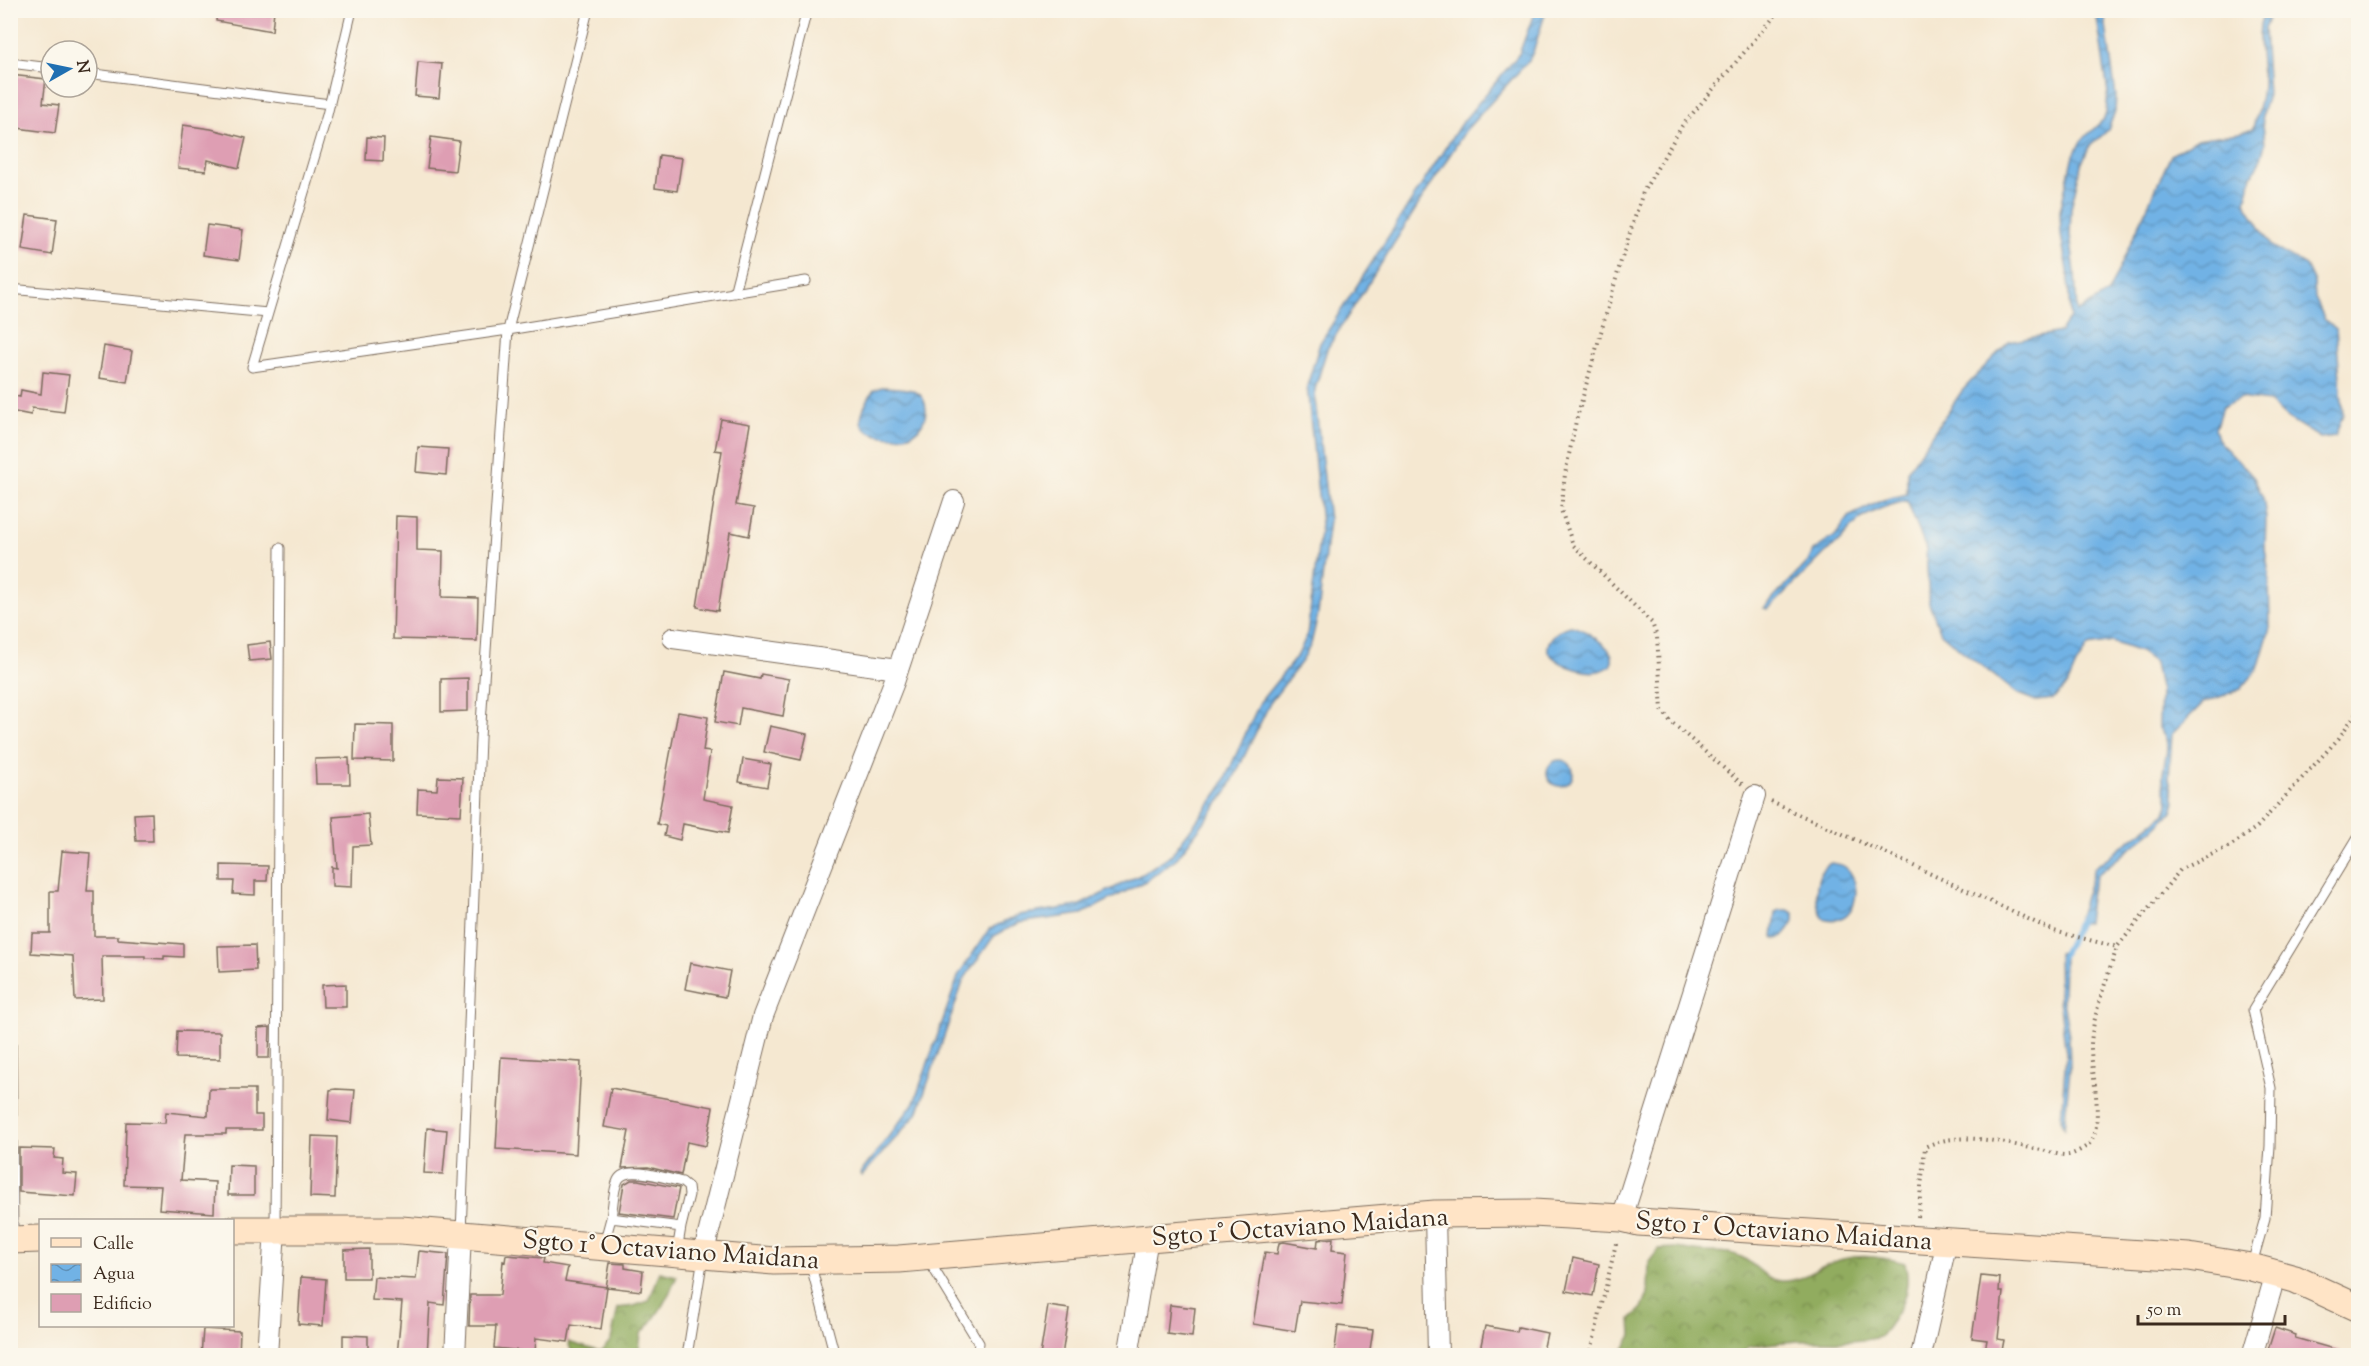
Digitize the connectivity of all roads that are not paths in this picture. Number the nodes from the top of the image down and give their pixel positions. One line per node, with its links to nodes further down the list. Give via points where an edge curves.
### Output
1 (352, 10): 7 (lane)
2 (588, 10): 12 (lane)
3 (807, 10): 10 (lane)
4 (10, 63): 5 (lane)
5 (39, 67)
6 (99, 75): 7 (lane)
7 (330, 104): 11 (lane)
8 (806, 281): 10 (lane)
9 (10, 289): 11 (lane)
10 (734, 293): 12 (lane)
11 (268, 313): 12 (lane, via 252,367)
12 (508, 330): 25 (lane, via 480,738)
13 (954, 501): 16 (street)
14 (280, 548): 24 (lane)
15 (673, 638): 16 (street)
16 (898, 669): 30 (street, via 763,1016)
17 (1755, 796): 22 (street)
18 (2358, 837): 34 (lane, via 2253,1010 2271,1088)
19 (10, 873): 28 (lane)
20 (1435, 1214): 22 (main road, Sgto 1° Octaviano Maidana, via 1533,1213); 26 (main road, Sgto 1° Octaviano Maidana); 42 (street)
21 (611, 1218): 30 (lane); 30 (lane, via 618,1179 624,1173 633,1171 682,1182 689,1195); 31 (lane)
22 (1622, 1218): 29 (main road, Sgto 1° Octaviano Maidana)
23 (234, 1230): 24 (main road, Sgto 1° Octaviano Maidana)
24 (275, 1230): 25 (main road, Sgto 1° Octaviano Maidana, via 400,1230); 36 (street)
25 (461, 1235): 31 (main road, Sgto 1° Octaviano Maidana); 37 (street)
26 (1148, 1238): 32 (main road, Sgto 1° Octaviano Maidana); 41 (street)
27 (39, 1239): 28 (main road)
28 (12, 1240)
29 (1947, 1241): 34 (main road, Sgto 1° Octaviano Maidana, via 2189,1257); 43 (street)
30 (687, 1245): 31 (main road, Sgto 1° Octaviano Maidana); 33 (main road, Sgto 1° Octaviano Maidana, via 774,1261); 38 (lane)
31 (603, 1246)
32 (927, 1256): 33 (main road, Sgto 1° Octaviano Maidana); 40 (lane, via 978,1342)
33 (809, 1260): 39 (lane)
34 (2264, 1270): 35 (main road, Sgto 1° Octaviano Maidana, via 2295,1279); 44 (street)
35 (2358, 1308)
36 (267, 1356)
37 (455, 1356)
38 (687, 1356)
39 (836, 1356)
40 (976, 1356)
41 (1128, 1356)
42 (1438, 1356)
43 (1921, 1356)
44 (2252, 1356)

